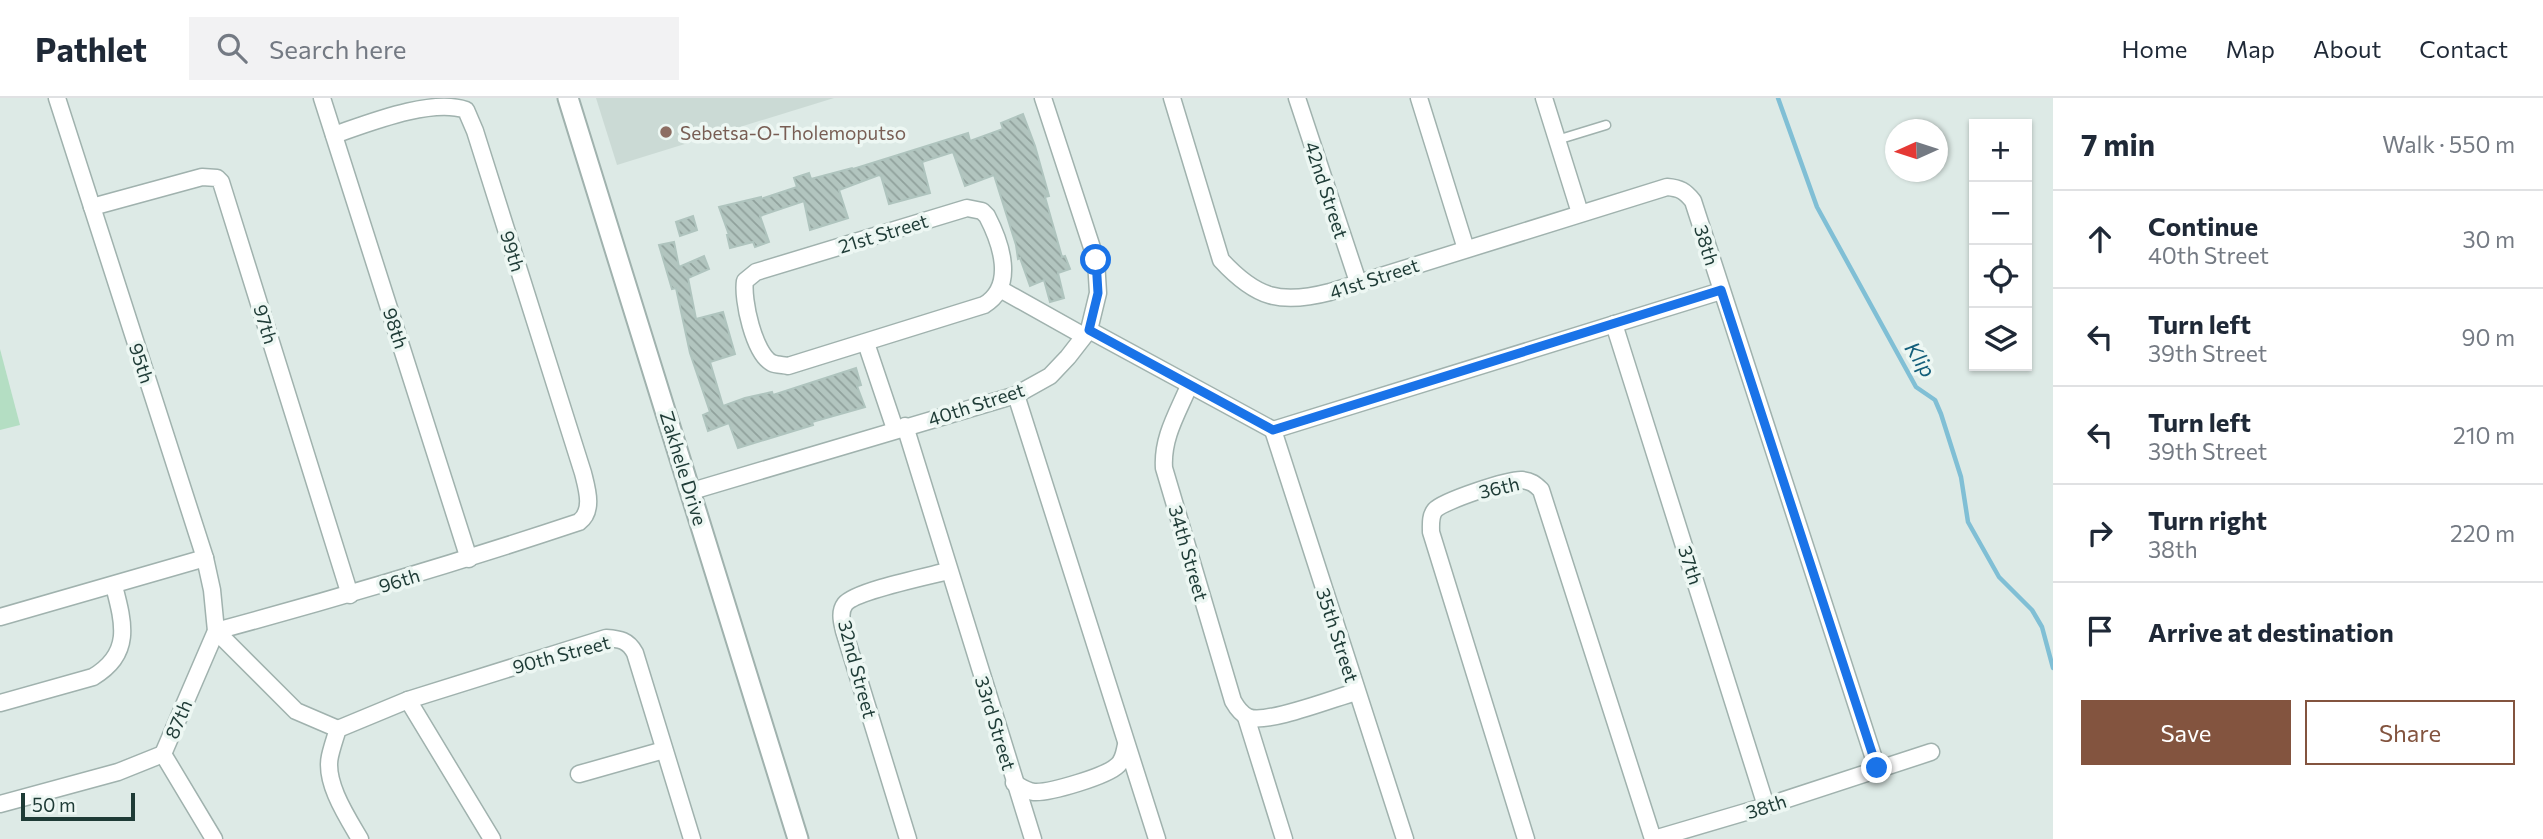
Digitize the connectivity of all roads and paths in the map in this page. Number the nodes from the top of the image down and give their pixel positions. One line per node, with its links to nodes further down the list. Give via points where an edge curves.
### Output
1 (57, 98): 13 (street, 95th)
2 (322, 98): 10 (street, 98th)
3 (568, 98): 26 (street, Zakhele Drive)
4 (1042, 98): 20 (street, 40th Street, via 1096,260 1098,293)
5 (1171, 98): 16 (street, 41st Street, via 1221,260 1238,278 1283,299 1310,297)
6 (1297, 98): 16 (street, 42nd Street)
7 (1419, 98): 15 (street)
8 (1544, 98): 11 (street)
9 (1606, 125): 11 (lane)
10 (334, 135): 27 (street, 99th, via 427,107 450,105 466,110 586,484 587,513); 29 (street, 98th)
11 (1557, 140): 14 (street)
12 (1693, 201): 14 (street, 41st Street, via 1679,188 1667,187); 18 (street, 38th)
13 (92, 207): 28 (street, 95th); 32 (street, 97th, via 202,177 221,182)
14 (1580, 213): 15 (street, 41st Street)
15 (1466, 249): 16 (street, 41st Street)
16 (1358, 282)
17 (1000, 289): 20 (street); 21 (street, 21st Street, via 995,299 984,305); 21 (street, 21st Street, via 1003,264 991,224 982,211 967,208 756,272 745,281 743,294 755,337 760,352 772,363 788,366)
18 (1721, 290): 19 (street); 44 (street, 38th)
19 (1614, 324): 25 (street); 48 (street, 37th)
20 (1086, 333): 22 (street); 23 (street, 40th Street, via 1050,376)
21 (866, 343): 24 (street, 33rd Street)
22 (1189, 386): 25 (street); 38 (street, 34th Street, via 1168,433 1164,468 1233,701)
23 (1016, 395): 24 (street, 40th Street); 40 (street)
24 (900, 427): 26 (street, 40th Street); 30 (street, 33rd Street)
25 (1273, 430): 35 (street, 35th Street)
26 (692, 491): 53 (street, Zakhele Drive)
27 (579, 522): 29 (street, 96th)
28 (205, 558): 31 (street); 34 (street, 95th)
29 (469, 558): 32 (street, 96th)
30 (948, 570): 46 (street, 33rd Street); 54 (street, 32nd Street, via 849,599 841,616)
31 (114, 586): 33 (street); 37 (street, via 123,632 120,648 104,670)
32 (350, 595): 34 (street, 96th)
33 (0, 617)
34 (216, 631): 39 (street, via 296,711); 43 (street, 87th)
35 (1356, 692): 38 (street, via 1267,719); 58 (street, 35th Street)
36 (408, 700): 39 (street, 90th Street); 41 (street, 90th Street, via 606,638 624,640 635,653); 51 (street)
37 (0, 703)
38 (1246, 717): 57 (street, 34th Street)
39 (338, 729): 50 (street, via 329,759 332,781)
40 (1126, 745): 46 (street, 33rd Street, via 1124,757 1107,772 1045,791 1025,790); 56 (street)
41 (664, 750): 45 (street); 52 (street, 90th Street)
42 (1931, 752): 44 (street, 38th)
43 (163, 754): 47 (street, via 118,772); 49 (street, 87th)
44 (1877, 768): 48 (street, 38th)
45 (579, 774)
46 (1014, 783): 55 (street)
47 (0, 804)
48 (1766, 806): 60 (street, 38th)
49 (214, 839)
50 (359, 839)
51 (492, 839)
52 (692, 839)
53 (798, 839)
54 (908, 839)
55 (1033, 839)
56 (1157, 839)
57 (1284, 839)
58 (1405, 839)
59 (1526, 839): 60 (street, 36th, via 1431,532 1436,508 1514,480 1533,482 1541,490)
60 (1653, 839)

